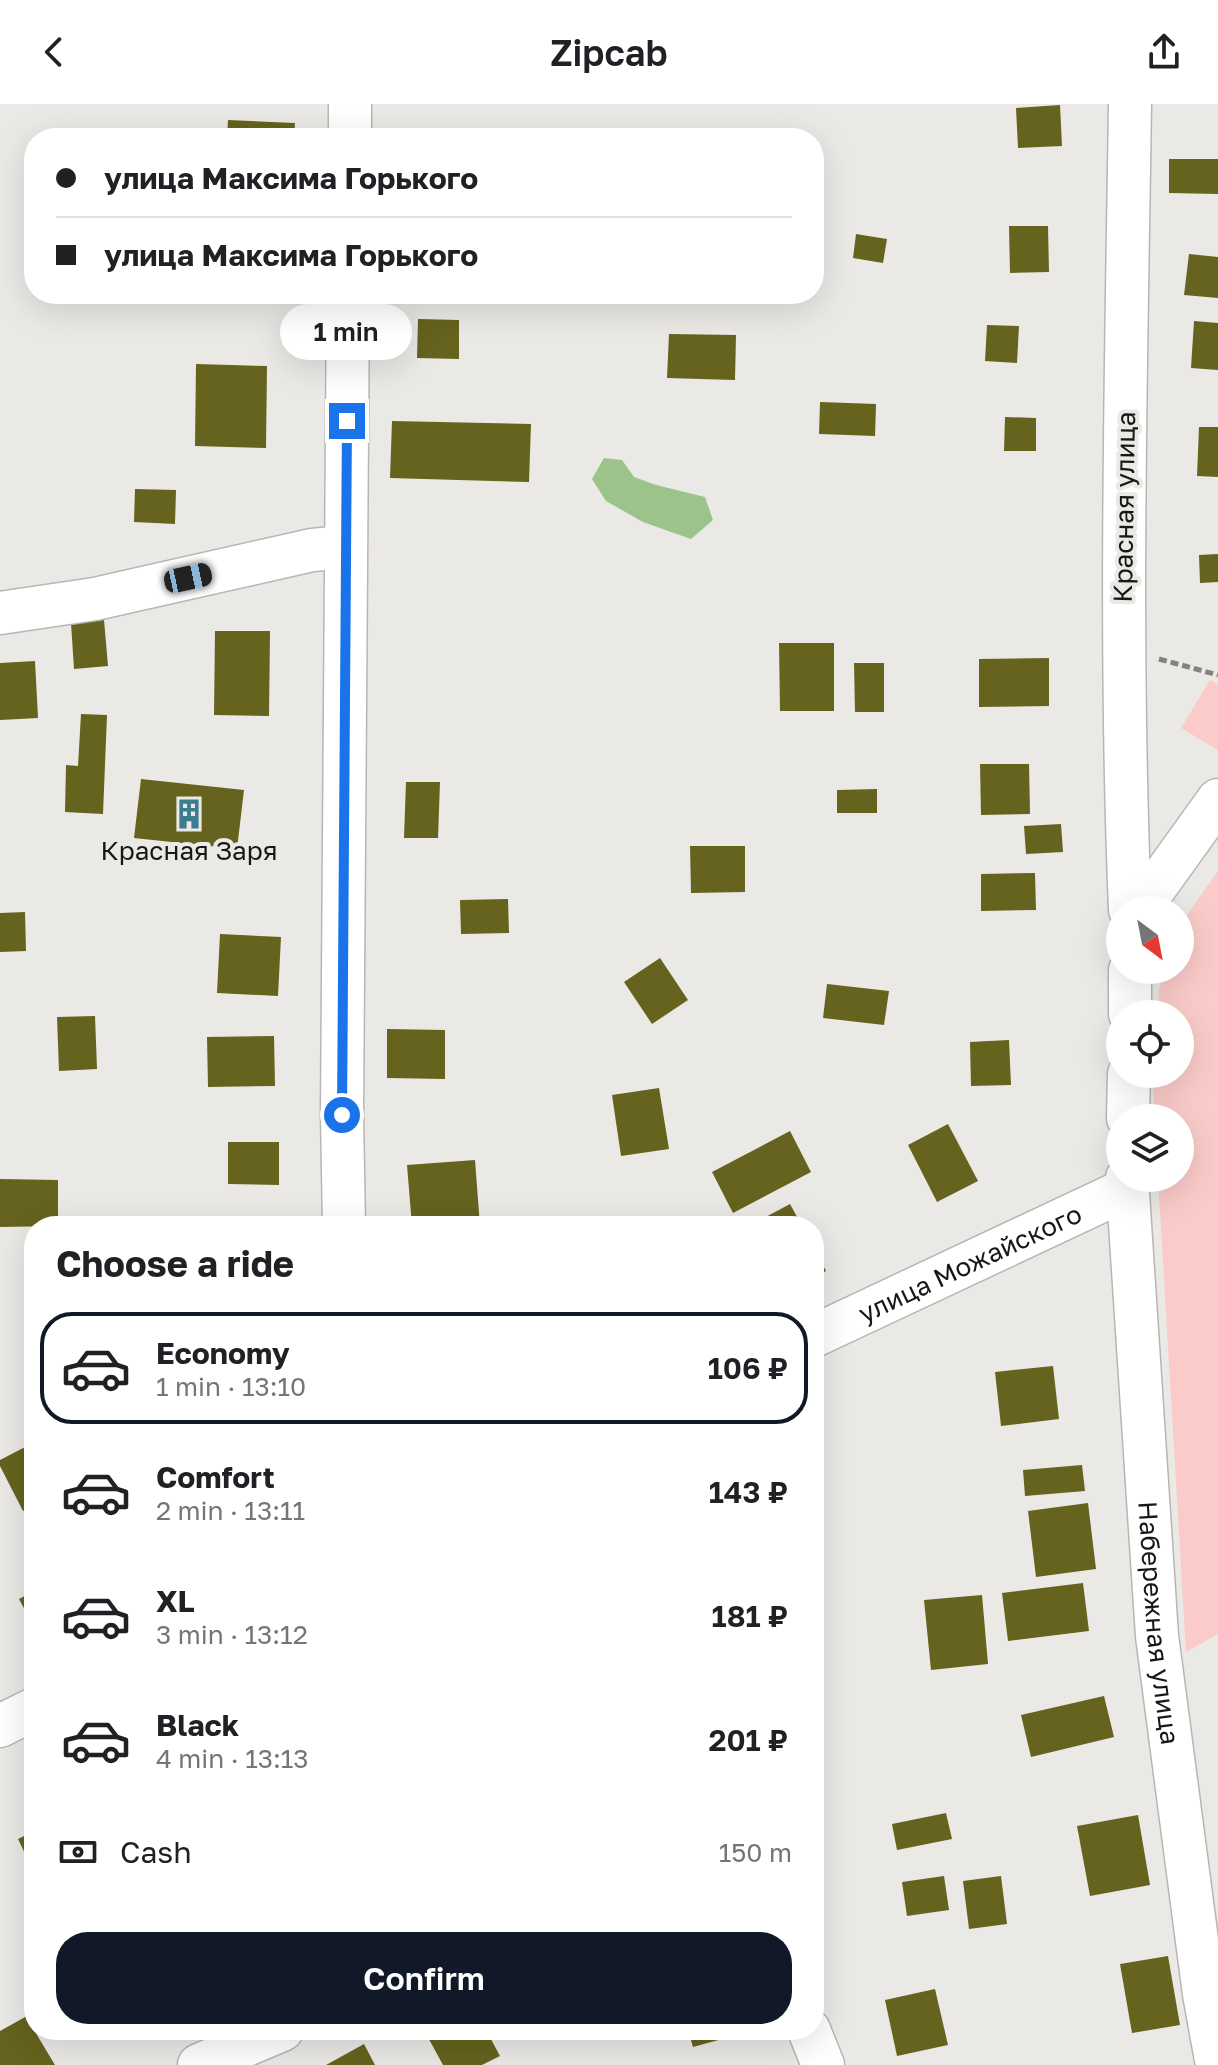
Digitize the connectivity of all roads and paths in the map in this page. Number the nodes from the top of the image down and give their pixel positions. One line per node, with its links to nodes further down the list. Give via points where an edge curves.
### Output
1 (350, 104): 3 (street)
2 (1130, 104): 7 (street, Красная улица)
3 (350, 128)
4 (348, 304): 5 (street)
5 (345, 547): 6 (street, via 95,599); 14 (street)
6 (0, 613)
7 (1123, 655): 8 (path); 10 (street, Красная улица)
8 (1218, 675)
9 (1218, 800): 11 (street)
10 (1130, 896)
11 (1149, 896)
12 (1111, 1192): 15 (street, улица Можайского)
13 (1128, 1192): 22 (street, Набережная улица, via 1157,1636)
14 (344, 1216)
15 (824, 1331)
16 (24, 1714): 17 (street)
17 (0, 1726)
18 (258, 2040): 20 (street)
19 (813, 2040): 21 (street)
20 (199, 2065)
21 (823, 2065)
22 (1217, 2065)

